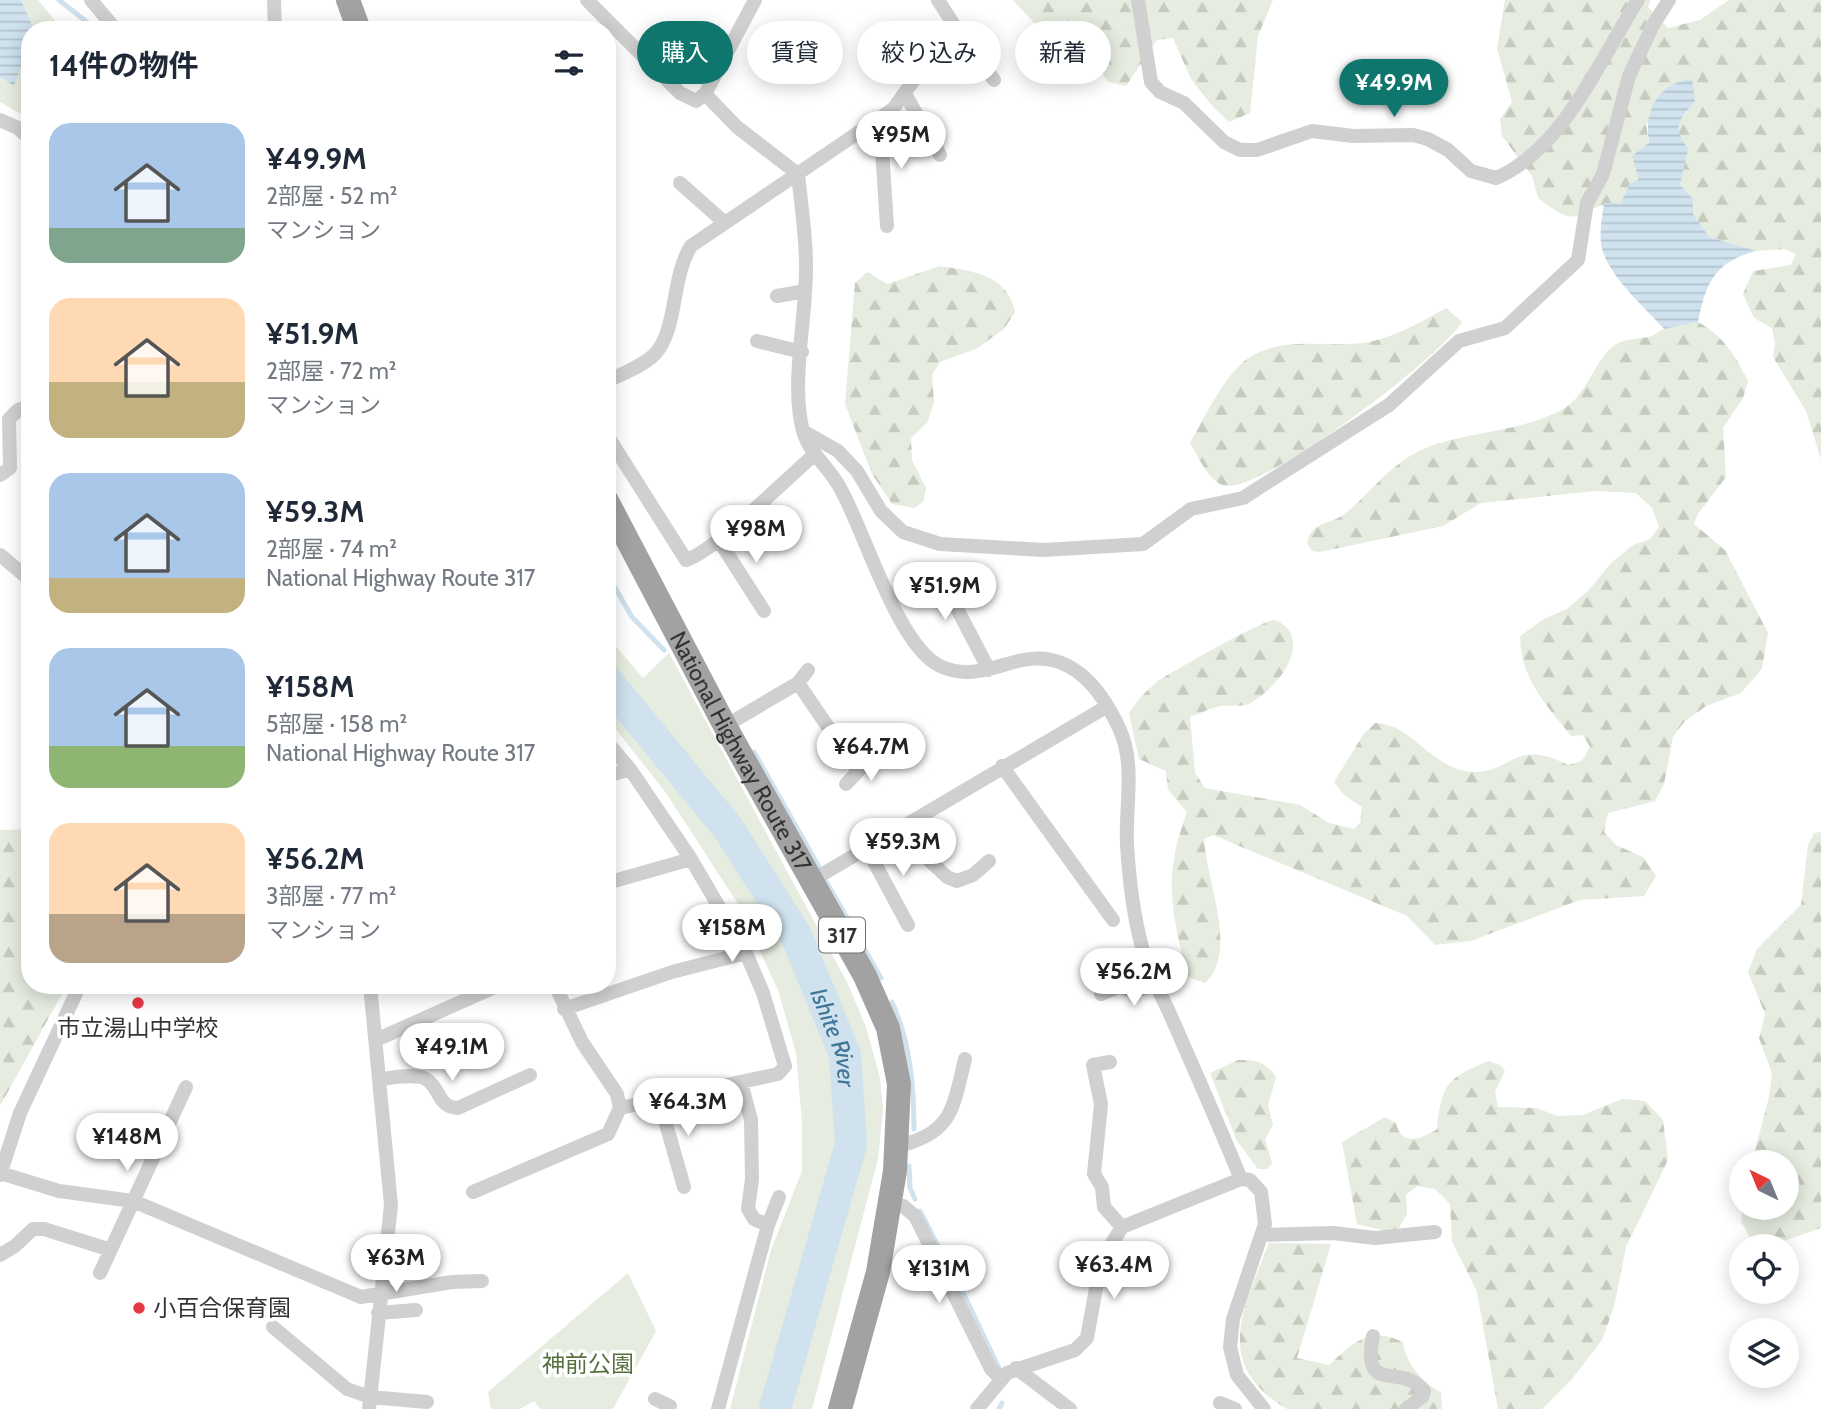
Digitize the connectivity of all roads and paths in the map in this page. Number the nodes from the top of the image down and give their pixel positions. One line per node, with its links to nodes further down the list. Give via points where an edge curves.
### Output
1 (91, 0): 10 (street)
2 (274, 0): 11 (street)
3 (348, 0): 12 (highway)
4 (587, 0): 13 (street)
5 (755, 0): 16 (street)
6 (938, 0): 14 (street)
7 (1138, 0): 8 (street, via 1151,82 1240,150 1257,150 1312,131 1413,135 1448,150 1471,171 1496,178 1533,155 1576,106)
8 (1637, 0)
9 (1669, 0): 35 (street, via 1629,76 1603,174 1587,203 1578,260 1505,328 1459,341 1389,405 1243,498 1191,509 1143,544 1044,550 940,544 903,532 881,511 857,471 838,451)
10 (108, 21)
11 (275, 21)
12 (356, 21)
13 (608, 21)
14 (951, 21)
15 (616, 29): 19 (street, via 680,93 696,101)
16 (733, 40)
17 (710, 84): 19 (street)
18 (912, 84): 20 (street)
19 (705, 94): 25 (street, via 737,127)
20 (905, 94): 21 (street); 24 (street)
21 (880, 118): 25 (street); 28 (street)
22 (0, 120): 23 (street)
23 (21, 130)
24 (940, 155)
25 (799, 174): 27 (street); 29 (street)
26 (680, 183): 27 (street)
27 (725, 223): 33 (street, via 691,246 682,260 665,336 654,354)
28 (887, 226)
29 (805, 292): 30 (street); 32 (street)
30 (776, 296)
31 (757, 341): 32 (street)
32 (802, 352): 35 (street)
33 (616, 376)
34 (21, 409): 38 (street, via 9,419 10,468)
35 (803, 431): 37 (street)
36 (616, 449): 40 (street, via 686,560)
37 (814, 455): 40 (street); 46 (street, via 823,460 841,488 894,606 920,648 937,665 955,671)
38 (0, 475)
39 (616, 517): 49 (highway, National Highway Route 317 / 317)
40 (718, 539): 44 (street)
41 (0, 555): 42 (street)
42 (21, 572)
43 (967, 592): 46 (street, via 952,598)
44 (764, 611)
45 (807, 670): 47 (street)
46 (989, 670): 48 (street, via 1026,659 1053,658 1088,680)
47 (798, 684): 49 (street); 54 (street)
48 (1106, 707): 52 (street); 66 (street, via 1120,730 1125,755 1132,899 1142,950)
49 (724, 726): 62 (highway, National Highway Route 317 / 317)
50 (616, 753): 53 (street)
51 (872, 757): 54 (street)
52 (1002, 766): 57 (street); 63 (street)
53 (630, 769): 55 (street); 59 (street)
54 (858, 771): 56 (street)
55 (616, 773)
56 (846, 784)
57 (896, 829): 58 (street); 60 (street, via 957,881)
58 (866, 847): 62 (street); 64 (street)
59 (691, 859): 61 (street); 65 (street)
60 (989, 861)
61 (616, 880)
62 (811, 881): 84 (highway, National Highway Route 317 / 317, via 865,976 888,1028 899,1084)
63 (1113, 920)
64 (908, 925)
65 (746, 953): 67 (street); 80 (street, via 785,1066 778,1074)
66 (1157, 984): 73 (street, via 1132,991 1120,986); 86 (street)
67 (616, 991)
68 (76, 994): 85 (street, via 20,1113)
69 (371, 994): 75 (street)
70 (479, 994): 75 (street)
71 (558, 994): 74 (street)
72 (608, 994): 74 (street)
73 (1101, 994)
74 (564, 1009): 83 (street, via 617,1094)
75 (378, 1039): 79 (street)
76 (965, 1059): 84 (street, via 952,1114 941,1128)
77 (1110, 1062): 93 (street, via 1093,1065 1101,1104 1094,1174 1102,1187 1104,1207)
78 (530, 1075): 79 (street, via 458,1108 442,1102 424,1078)
79 (380, 1079): 100 (street, via 391,1205)
80 (741, 1082): 82 (street); 92 (street, via 751,1120 748,1209 754,1219)
81 (186, 1087): 90 (street)
82 (659, 1099): 83 (street); 87 (street)
83 (620, 1108): 88 (street, via 608,1134)
84 (898, 1146): 91 (highway, National Highway Route 317 / 317)
85 (0, 1174): 90 (street, via 59,1191)
86 (1241, 1179): 93 (street); 95 (street, via 1250,1180 1261,1192)
87 (684, 1187)
88 (473, 1192)
89 (779, 1198): 92 (street)
90 (133, 1201): 96 (street); 100 (street, via 361,1297)
91 (890, 1204): 106 (street, via 903,1206 915,1216 991,1369); 113 (highway, National Highway Route 317 / 317, via 878,1272)
92 (768, 1225): 112 (street)
93 (1122, 1227): 105 (street, via 1101,1261 1087,1338 1075,1350)
94 (1435, 1232): 95 (street, via 1375,1238 1333,1233)
95 (1262, 1235): 117 (street, via 1233,1319 1230,1347 1237,1375)
96 (111, 1250): 97 (street, via 33,1229); 98 (street)
97 (0, 1255)
98 (100, 1273)
99 (482, 1281): 100 (street)
100 (380, 1294): 102 (street)
101 (416, 1310): 102 (street)
102 (378, 1313): 109 (street)
103 (273, 1327): 109 (street)
104 (1373, 1336): 118 (street, via 1370,1364 1375,1371 1414,1382 1424,1391)
105 (1016, 1368): 106 (street); 115 (street)
106 (1001, 1379): 114 (street)
107 (655, 1399): 111 (street)
108 (428, 1402): 109 (street)
109 (369, 1403)
110 (1220, 1403): 116 (street)
111 (669, 1409)
112 (718, 1409)
113 (840, 1409)
114 (978, 1409)
115 (1070, 1409)
116 (1235, 1409)
117 (1264, 1409)
118 (1406, 1409)

